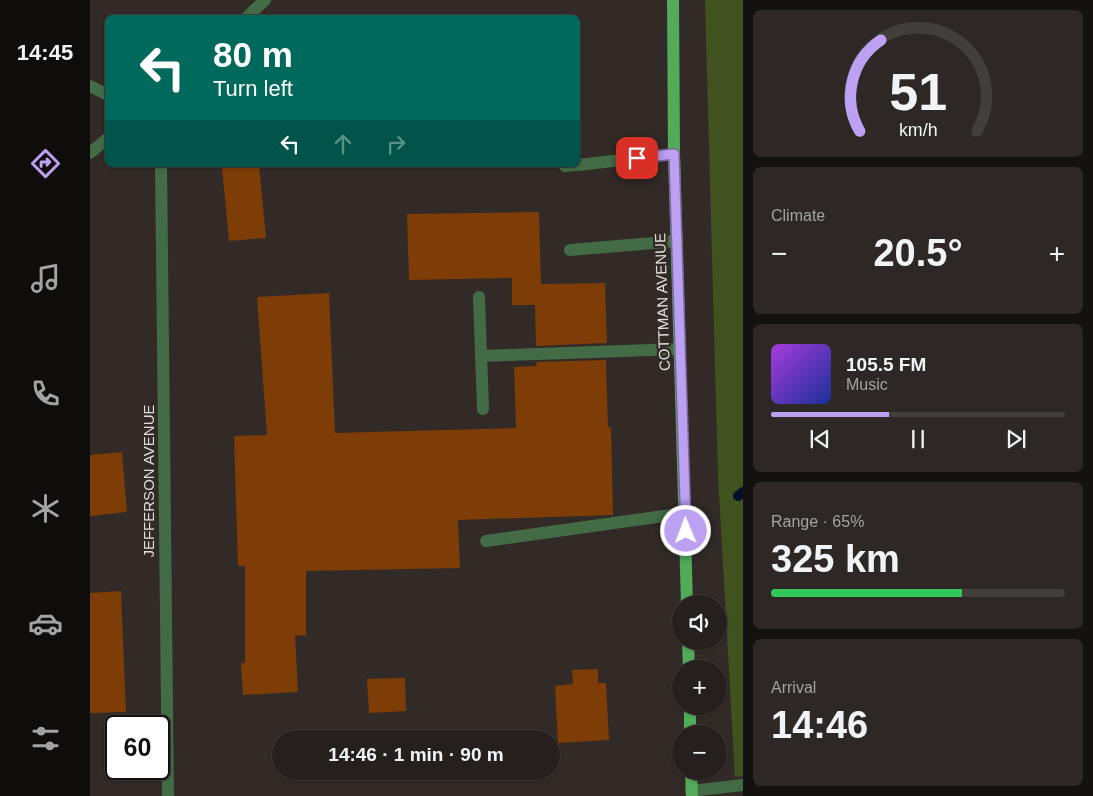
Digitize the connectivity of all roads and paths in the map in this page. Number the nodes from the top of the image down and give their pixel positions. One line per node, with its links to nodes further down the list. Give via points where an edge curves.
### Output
1 (266, 0): 3 (street)
2 (673, 0): 8 (main road, COTTMAN AVENUE)
3 (249, 15)
4 (90, 86): 5 (street)
5 (105, 94)
6 (105, 140): 7 (street)
7 (90, 153)
8 (674, 154): 9 (street); 11 (main road, COTTMAN AVENUE)
9 (580, 164)
10 (162, 167): 23 (street, JEFFERSON AVENUE)
11 (677, 241): 12 (street); 14 (main road, COTTMAN AVENUE)
12 (570, 250)
13 (479, 297): 15 (street)
14 (680, 350): 15 (street); 17 (main road, COTTMAN AVENUE)
15 (482, 356): 16 (street)
16 (484, 409)
17 (685, 513): 18 (street); 19 (main road, COTTMAN AVENUE)
18 (486, 541)
19 (687, 595)
20 (691, 780): 22 (main road)
21 (743, 785): 22 (street)
22 (692, 794)
23 (168, 796)

